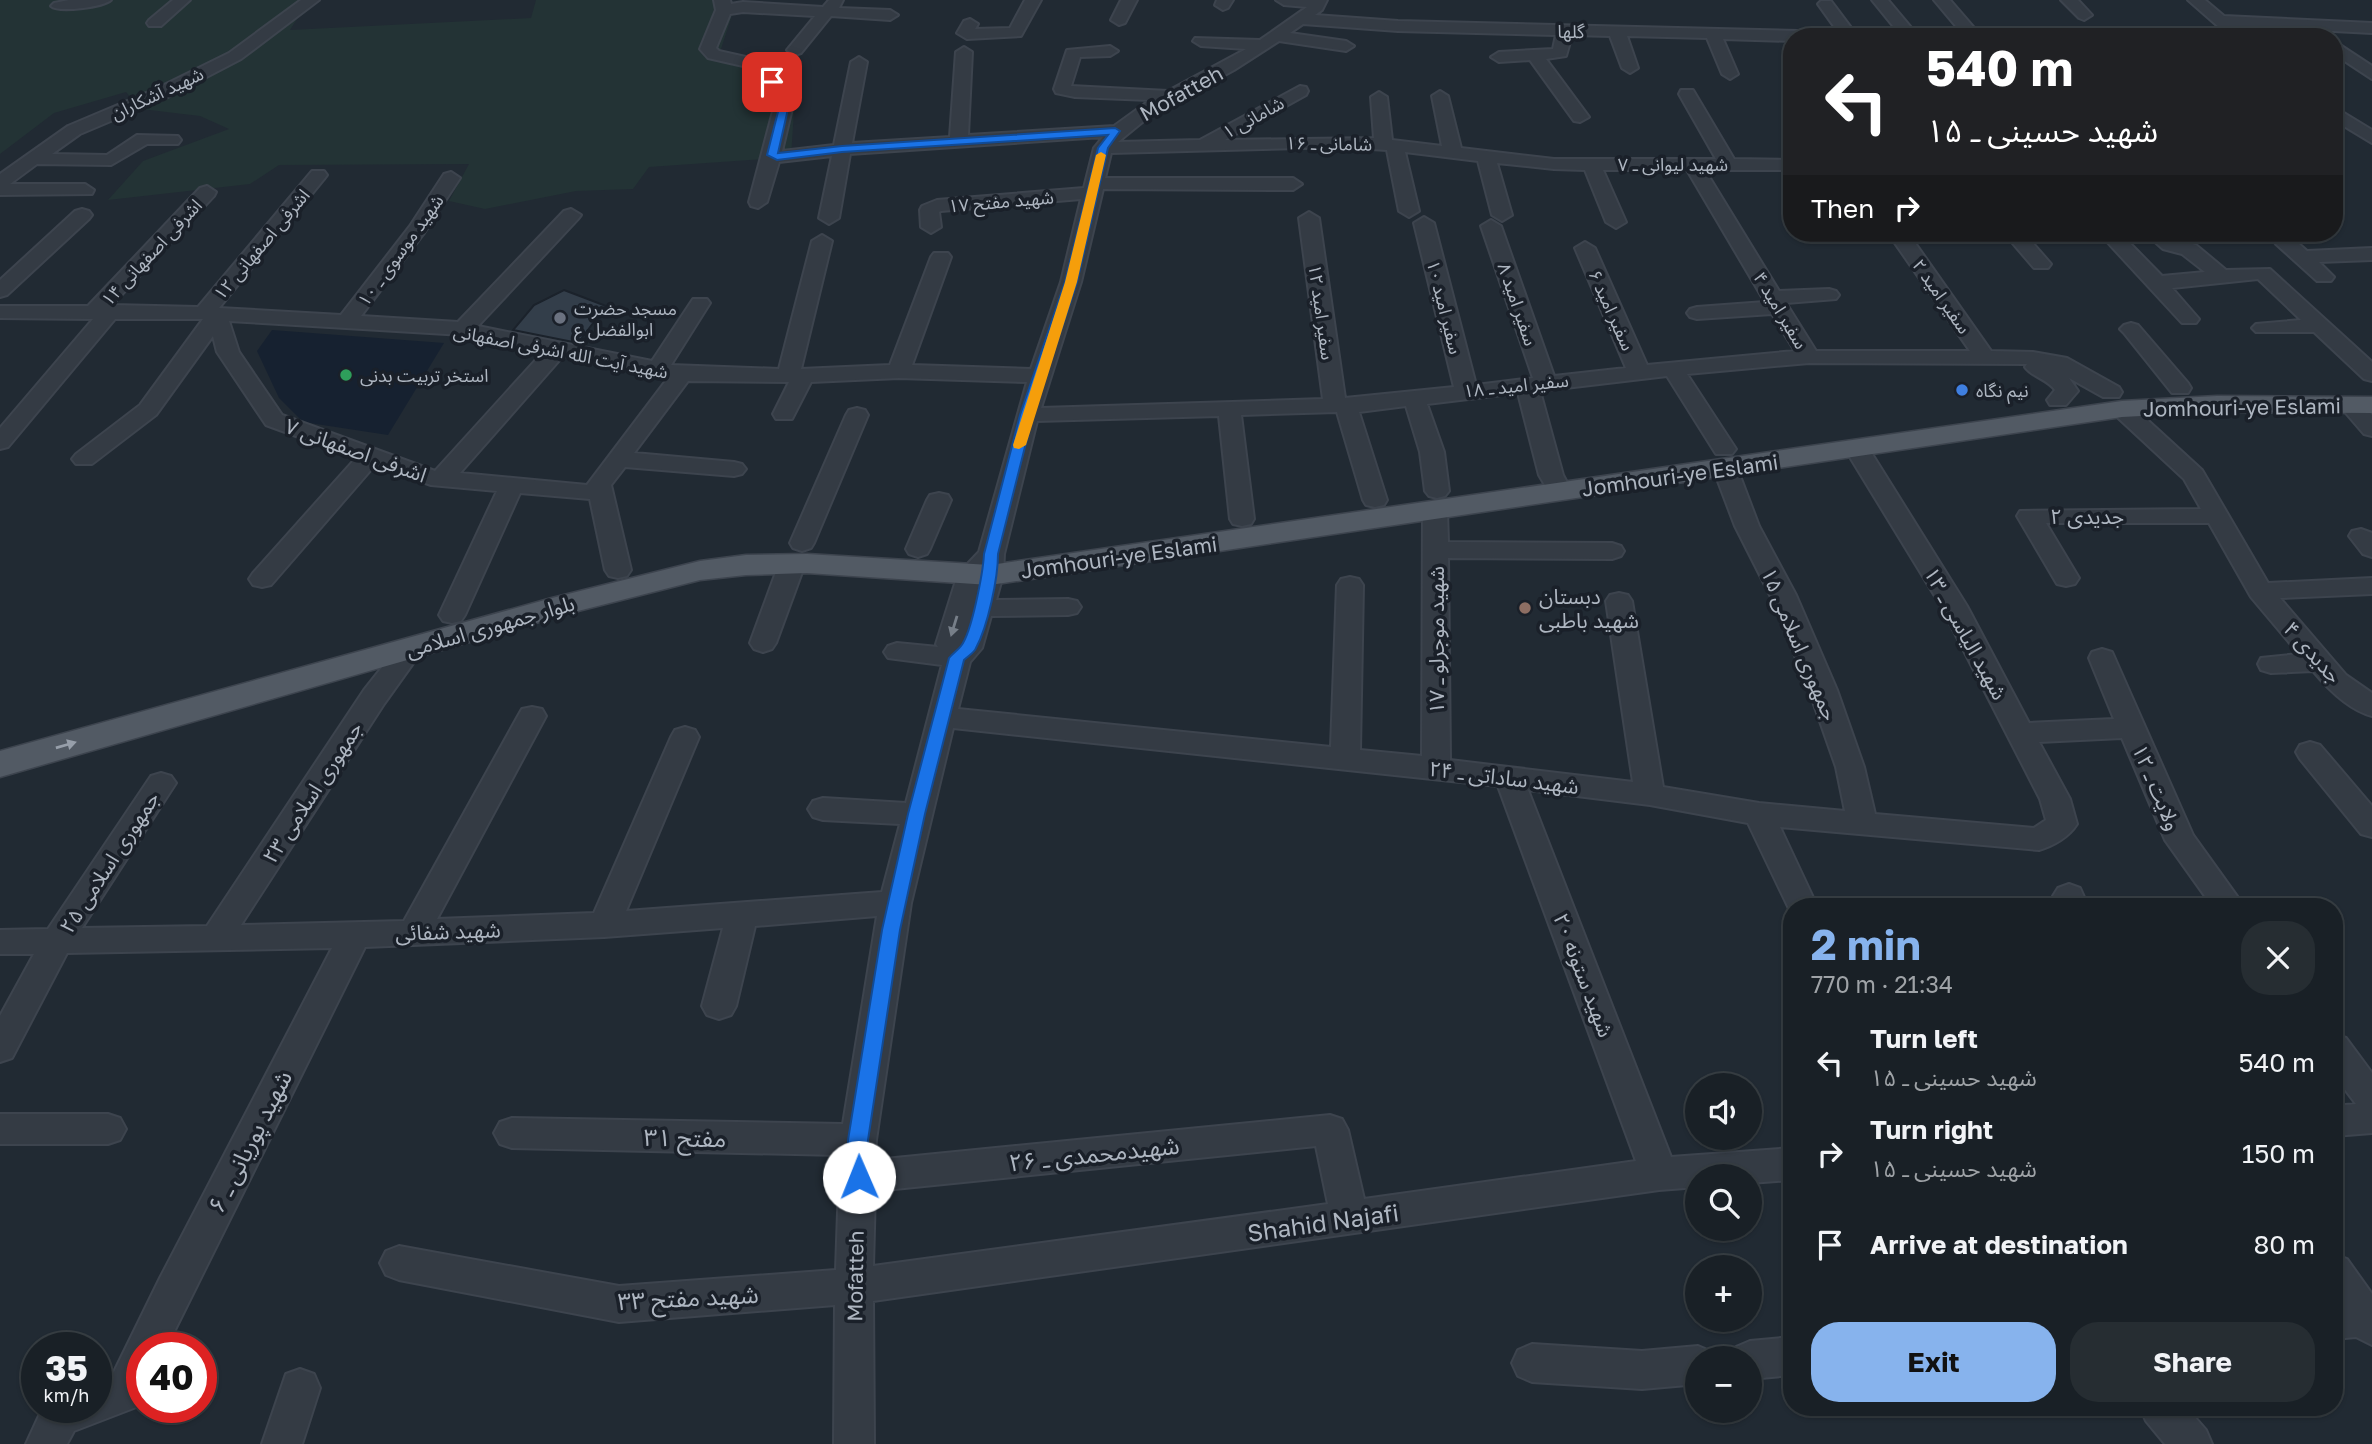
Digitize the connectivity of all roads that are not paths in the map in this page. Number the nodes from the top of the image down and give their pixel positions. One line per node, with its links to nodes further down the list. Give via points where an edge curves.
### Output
1 (103, 0): 15 (street)
2 (182, 0): 23 (street)
3 (311, 0): 70 (street, شهید آشکاران, via 235,56 74,130)
4 (1033, 0): 24 (street, via 1017,32 967,34)
5 (1129, 0): 21 (street)
6 (1284, 0): 12 (street)
7 (1880, 0): 28 (street)
8 (1942, 0): 29 (street)
9 (2069, 0): 19 (street)
10 (2196, 0): 22 (street)
11 (763, 4): 14 (street); 16 (street)
12 (1318, 4): 17 (street); 20 (street, Mofatteh)
13 (1826, 4): 27 (street)
14 (723, 5): 68 (street, via 708,49 715,55 758,64 785,100)
15 (59, 6)
16 (831, 6): 18 (street); 41 (street)
17 (1389, 9)
18 (890, 15)
19 (2084, 15)
20 (1299, 19): 26 (street, گلها); 38 (street, Mofatteh)
21 (1119, 20)
22 (2219, 20): 25 (street); 30 (street)
23 (155, 23)
24 (970, 24)
25 (2307, 24): 31 (street); 32 (street)
26 (1437, 27): 33 (street, گلها); 40 (street)
27 (1843, 28)
28 (1903, 28)
29 (1966, 28)
30 (2229, 28)
31 (2312, 28)
32 (2372, 28)
33 (1565, 31): 34 (street, گلها); 45 (street, via 1560,53)
34 (1617, 32): 35 (street, گلها); 48 (street)
35 (1712, 32): 36 (street, گلها); 49 (street)
36 (1783, 35)
37 (1201, 41): 38 (street)
38 (1268, 41): 39 (street); 53 (street, Mofatteh, via 1228,67)
39 (1346, 46)
40 (1440, 46)
41 (795, 50)
42 (964, 51): 62 (street)
43 (1110, 51): 53 (street, via 1073,53 1062,89)
44 (2343, 53): 50 (street)
45 (1535, 55): 46 (street); 56 (street)
46 (1499, 57)
47 (859, 62): 66 (street)
48 (1630, 68)
49 (1730, 74)
50 (2372, 74)
51 (1300, 90): 63 (street, شامانی ۱)
52 (1687, 94): 73 (street)
53 (1167, 96): 58 (street, Mofatteh)
54 (1440, 96): 67 (street)
55 (1379, 97): 64 (street, سفیر امید ۱۰)
56 (1580, 117)
57 (2343, 118): 60 (street)
58 (1115, 131): 62 (street); 65 (street, Mofatteh)
59 (2343, 134): 60 (street)
60 (2367, 135)
61 (172, 140): 70 (street, via 143,139 111,160)
62 (959, 142): 66 (street)
63 (1205, 144): 64 (street, شامانی ـ ۱۶); 65 (street, شامانی ـ ۱۶)
64 (1389, 145): 67 (street, شامانی ـ ۱۶); 132 (street, سفیر امید ۱۰, via 1417,217)
65 (1103, 148): 80 (street, Mofatteh)
66 (842, 149): 68 (street); 87 (street)
67 (1453, 153): 69 (street, شامانی ـ ۱۶)
68 (772, 155): 84 (street)
69 (1486, 157): 71 (street, شامانی ـ ۱۶); 130 (street, سفیر امید ۸)
70 (33, 159): 78 (street, شهید آشکاران)
71 (1554, 164): 72 (street, شهید لیوانی ـ ۷)
72 (1592, 164): 74 (street, شهید لیوانی ـ ۷); 89 (street)
73 (1728, 164): 74 (street, شهید لیوانی ـ ۷); 75 (street, شهید لیوانی ـ ۷)
74 (1693, 165): 107 (street, سفیر امید ۴)
75 (1783, 165)
76 (318, 176): 111 (street, اشرفی اصفهانی ۱۲)
77 (451, 178): 114 (street, شهید موسوی ـ ۱۰)
78 (0, 182)
79 (1293, 184): 80 (street)
80 (1093, 188): 90 (street, شهید مفتح ۱۷, via 937,206 929,210); 129 (street, Mofatteh, via 1071,282)
81 (0, 189): 82 (street)
82 (85, 190)
83 (207, 192): 109 (street, اشرفی اصفهانی ۱۴)
84 (758, 202)
85 (82, 215): 105 (street)
86 (571, 215): 117 (street)
87 (829, 218)
88 (1309, 218): 137 (street, سفیر امید ۱۲)
89 (1616, 222)
90 (931, 227)
91 (821, 241): 128 (street)
92 (1905, 242): 121 (street, سفیر امید ۲)
93 (2022, 242): 101 (street)
94 (2118, 242): 104 (street)
95 (2166, 242): 102 (street, via 2189,249)
96 (2285, 242): 100 (street)
97 (1585, 248): 125 (street, سفیر امید ۶)
98 (2372, 254): 100 (street)
99 (941, 257): 124 (street)
100 (2302, 257): 103 (street)
101 (2041, 264)
102 (2222, 277): 104 (street); 115 (street, via 2263,274)
103 (2323, 277)
104 (2157, 283): 113 (street)
105 (0, 292)
106 (1829, 295): 107 (street)
107 (1777, 302): 110 (street); 120 (street, سفیر امید ۴)
108 (700, 303): 123 (street)
109 (103, 311): 111 (street, شهید آیت الله اشرفی اصفهانی); 112 (street, شهید آیت الله اشرفی اصفهانی); 144 (street, اشرفی اصفهانی ۱۴)
110 (1697, 313)
111 (210, 314): 114 (street, شهید آیت الله اشرفی اصفهانی); 146 (street, اشرفی اصفهانی ۷, via 228,352 274,420); 147 (street, اشرفی اصفهانی ۱۲, via 148,410)
112 (4, 316)
113 (2189, 319)
114 (348, 320): 117 (street, شهید آیت الله اشرفی اصفهانی)
115 (2318, 325): 116 (street); 127 (street)
116 (2263, 328)
117 (463, 329): 119 (street, شهید آیت الله اشرفی اصفهانی)
118 (2131, 329): 131 (street)
119 (557, 349): 123 (street, شهید آیت الله اشرفی اصفهانی); 151 (street)
120 (1809, 357): 121 (street, سفیر امید ـ ۱۸); 122 (street, سفیر امید ـ ۱۸)
121 (1996, 359): 134 (street, via 2053,374 2067,391); 136 (street, سفیر امید ـ ۱۸, via 2059,363)
122 (1673, 369): 125 (street, سفیر امید ـ ۱۸); 149 (street, جمهوری اسلامی ۱۵)
123 (657, 370): 126 (street, شهید آیت الله اشرفی اصفهانی)
124 (899, 371): 128 (street, شهید آیت الله اشرفی اصفهانی); 129 (street, شهید آیت الله اشرفی اصفهانی)
125 (1639, 372): 130 (street, سفیر امید ـ ۱۸)
126 (682, 374): 128 (street, شهید آیت الله اشرفی اصفهانی); 148 (street)
127 (2372, 374)
128 (796, 376): 139 (street)
129 (1039, 376): 141 (street, Mofatteh)
130 (1536, 383): 132 (street, سفیر امید ـ ۱۸); 152 (street, سفیر امید ۸, via 1539,428)
131 (2180, 388): 135 (main road, Jomhouri-ye Eslami); 136 (main road, Jomhouri-ye Eslami)
132 (1466, 391): 133 (street, سفیر امید ـ ۱۸)
133 (1414, 398): 137 (street, سفیر امید ـ ۱۸); 157 (street, شهید موجرلو ـ ۱۷, via 1429,444)
134 (2058, 400): 136 (main road, Jomhouri-ye Eslami); 142 (main road, Jomhouri-ye Eslami)
135 (2364, 400): 136 (main road, Jomhouri-ye Eslami); 143 (street)
136 (2116, 401): 142 (main road, Jomhouri-ye Eslami); 158 (street, جدیدی ۴, via 2194,475)
137 (1341, 406): 138 (street, سفیر امید ـ ۱۸); 156 (street, سفیر امید ۱۲)
138 (1229, 408): 141 (street, سفیر امید ـ ۱۸); 159 (street)
139 (784, 414)
140 (857, 415): 163 (street)
141 (1027, 415): 164 (street, Mofatteh)
142 (2000, 417): 145 (main road, Jomhouri-ye Eslami); 149 (main road, Jomhouri-ye Eslami)
143 (2372, 429)
144 (0, 442)
145 (1857, 449): 149 (main road, Jomhouri-ye Eslami); 187 (street, شهید الیاسی ـ ۱۳, via 1954,606)
146 (370, 456): 151 (street, اشرفی اصفهانی ۷); 167 (street)
147 (84, 459)
148 (618, 459): 150 (street); 154 (street)
149 (1724, 459): 152 (main road, Jomhouri-ye Eslami); 200 (street, جمهوری اسلامی ۱۵, via 1747,526 1783,595 1823,690 1850,767)
150 (734, 469)
151 (442, 479): 153 (street, اشرفی اصفهانی ۷)
152 (1555, 484): 157 (main road, Jomhouri-ye Eslami)
153 (512, 485): 154 (street, اشرفی اصفهانی ۷); 175 (street)
154 (600, 489): 165 (street)
155 (939, 500): 160 (street)
156 (1375, 500): 157 (main road, Jomhouri-ye Eslami); 159 (main road, Jomhouri-ye Eslami)
157 (1436, 501): 161 (street, شهید موجرلو ـ ۱۷); 164 (main road, Jomhouri-ye Eslami)
158 (2217, 516): 166 (street, جدیدی ۲, via 2029,516); 170 (street, جدیدی ۴)
159 (1242, 519): 164 (main road, Jomhouri-ye Eslami, via 1055,548)
160 (918, 549): 163 (main road, بلوار جمهوری اسلامی); 164 (main road, بلوار جمهوری اسلامی)
161 (1435, 550): 162 (street); 193 (street, شهید موجرلو ـ ۱۷)
162 (1612, 551)
163 (797, 553): 164 (main road, بلوار جمهوری اسلامی); 165 (main road, بلوار جمهوری اسلامی, via 744,545); 174 (main road, بلوار جمهوری اسلامی); 176 (street)
164 (984, 568): 173 (street, Mofatteh); 179 (street, one-way to 179, via 949,644)
165 (618, 570): 174 (main road, بلوار جمهوری اسلامی)
166 (2066, 578)
167 (262, 579)
168 (1350, 585): 191 (street)
169 (2372, 586): 170 (street)
170 (2260, 591): 181 (street, جدیدی ۴)
171 (1619, 601): 196 (street)
172 (1069, 607): 173 (street)
173 (981, 608): 179 (street, Mofatteh, via 969,648)
174 (508, 610): 175 (main road, بلوار جمهوری اسلامی); 177 (main road, بلوار جمهوری اسلامی)
175 (452, 615): 189 (main road, بلوار جمهوری اسلامی)
176 (763, 643)
177 (411, 648): 192 (main road, بلوار جمهوری اسلامی, one-way to 177); 210 (street, جمهوری اسلامی ۲۳)
178 (897, 652): 179 (street)
179 (957, 658): 185 (street, Mofatteh)
180 (2102, 658): 186 (street, ولایت ـ ۱۲)
181 (2320, 662): 182 (street); 183 (street, جدیدی ۴, via 2336,681)
182 (2271, 663)
183 (2372, 707)
184 (532, 716): 208 (street)
185 (941, 717): 191 (street, شهید ساداتی ـ ۲۴); 198 (street, Mofatteh)
186 (2132, 728): 187 (street); 204 (street, ولایت ـ ۱۲, via 2180,840)
187 (2020, 733): 201 (street, شهید الیاسی ـ ۱۳, via 2055,799)
188 (685, 737): 207 (street)
189 (0, 740)
190 (2310, 752): 202 (street)
191 (1345, 759): 193 (street, شهید ساداتی ـ ۲۴)
192 (0, 764)
193 (1436, 768): 194 (street, شهید ساداتی ـ ۲۴)
194 (1509, 777): 196 (street, شهید ساداتی ـ ۲۴); 224 (street, شهید ستونه ۲۰)
195 (160, 783): 211 (street, جمهوری اسلامی ۲۵)
196 (1650, 795): 199 (street, شهید ساداتی ـ ۲۴)
197 (824, 809): 198 (street)
198 (916, 814): 205 (street, Mofatteh)
199 (1759, 814): 200 (street, شهید ساداتی ـ ۲۴); 203 (street)
200 (1863, 824): 201 (street, شهید ساداتی ـ ۲۴, via 2039,839)
201 (2062, 824)
202 (2372, 826)
203 (1797, 898)
204 (2223, 898)
205 (895, 903): 206 (street, شهید شفائی); 222 (street, Mofatteh)
206 (742, 914): 207 (street, شهید شفائی); 213 (street)
207 (604, 925): 208 (street, شهید شفائی)
208 (414, 932): 209 (street, شهید شفائی)
209 (355, 935): 210 (street, شهید شفائی); 231 (street, شهید پوریانی ـ ۶)
210 (216, 939): 211 (street, شهید شفائی)
211 (57, 941): 212 (street, شهید شفائی); 214 (street, جمهوری اسلامی ۲۵)
212 (0, 942)
213 (719, 1006)
214 (0, 1048)
215 (2343, 1060): 216 (street)
216 (2372, 1099)
217 (2372, 1118): 218 (street)
218 (2343, 1120)
219 (0, 1129): 220 (street)
220 (108, 1129)
221 (512, 1133): 222 (street, مفتح ۳۱)
222 (858, 1140): 225 (street, Mofatteh)
223 (1783, 1165): 224 (street, Shahid Najafi)
224 (1658, 1174): 226 (street, Shahid Najafi)
225 (859, 1177): 226 (street, شهیدمحمدی ـ ۲۶, via 1330,1130); 228 (street, Mofatteh)
226 (1350, 1219): 228 (street, Shahid Najafi)
227 (399, 1263): 228 (street, شهید مفتح ۳۳, via 619,1304)
228 (854, 1286): 241 (street, Mofatteh)
229 (2343, 1291): 230 (street)
230 (2357, 1322)
231 (153, 1332)
232 (1783, 1357): 233 (street)
233 (1762, 1359)
234 (1532, 1363): 235 (street, via 1642,1370)
235 (1685, 1366)
236 (300, 1388): 240 (street)
237 (2168, 1416): 242 (street)
238 (56, 1423): 239 (street)
239 (46, 1444)
240 (282, 1444)
241 (854, 1444)
242 (2192, 1444)

